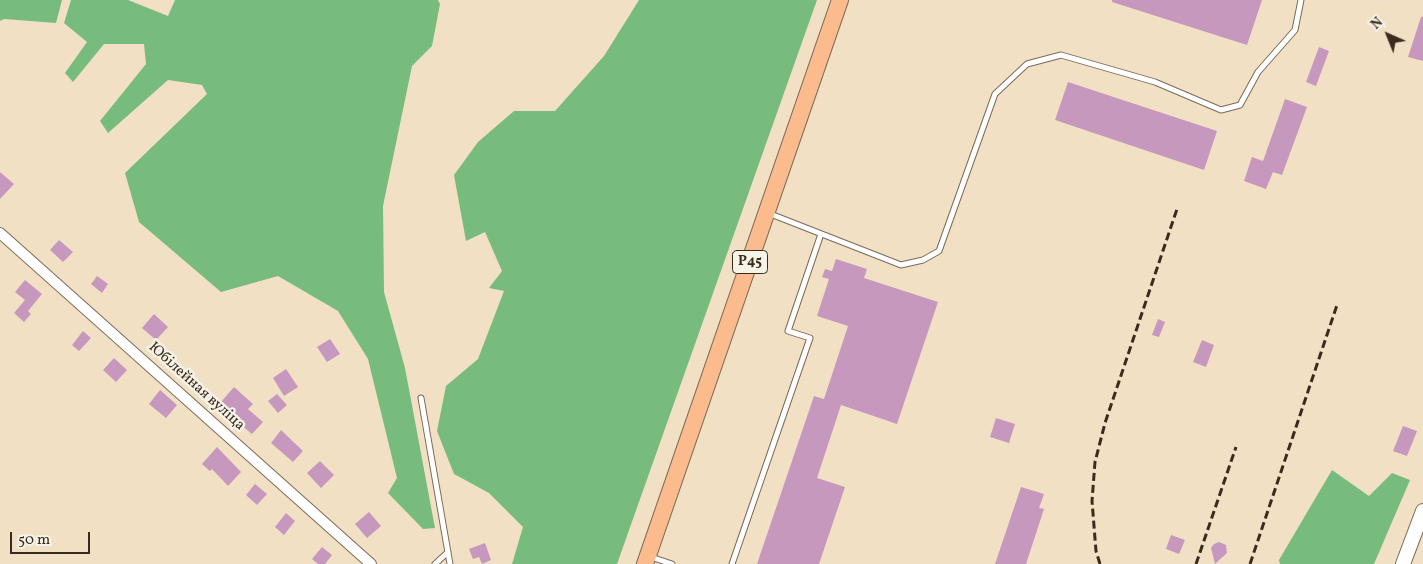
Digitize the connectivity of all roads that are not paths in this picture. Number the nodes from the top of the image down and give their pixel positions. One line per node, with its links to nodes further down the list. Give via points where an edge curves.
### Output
1 (840, 0): 3 (main road, Р45)
2 (1301, 0): 5 (lane, via 1295,30 1258,72 1240,105 1221,110 1155,82 1061,54 1027,64 995,94 939,251 923,260 901,265)
3 (767, 213): 5 (lane); 9 (main road, Р45)
4 (0, 233): 10 (street, Юбілейная вуліца)
5 (821, 234): 14 (lane, via 788,330 810,338)
6 (421, 398): 8 (lane)
7 (1423, 511): 15 (street)
8 (448, 552): 11 (lane); 12 (lane)
9 (647, 560): 13 (lane)
10 (372, 564)
11 (435, 564)
12 (450, 564)
13 (672, 564)
14 (732, 564)
15 (1403, 564)

